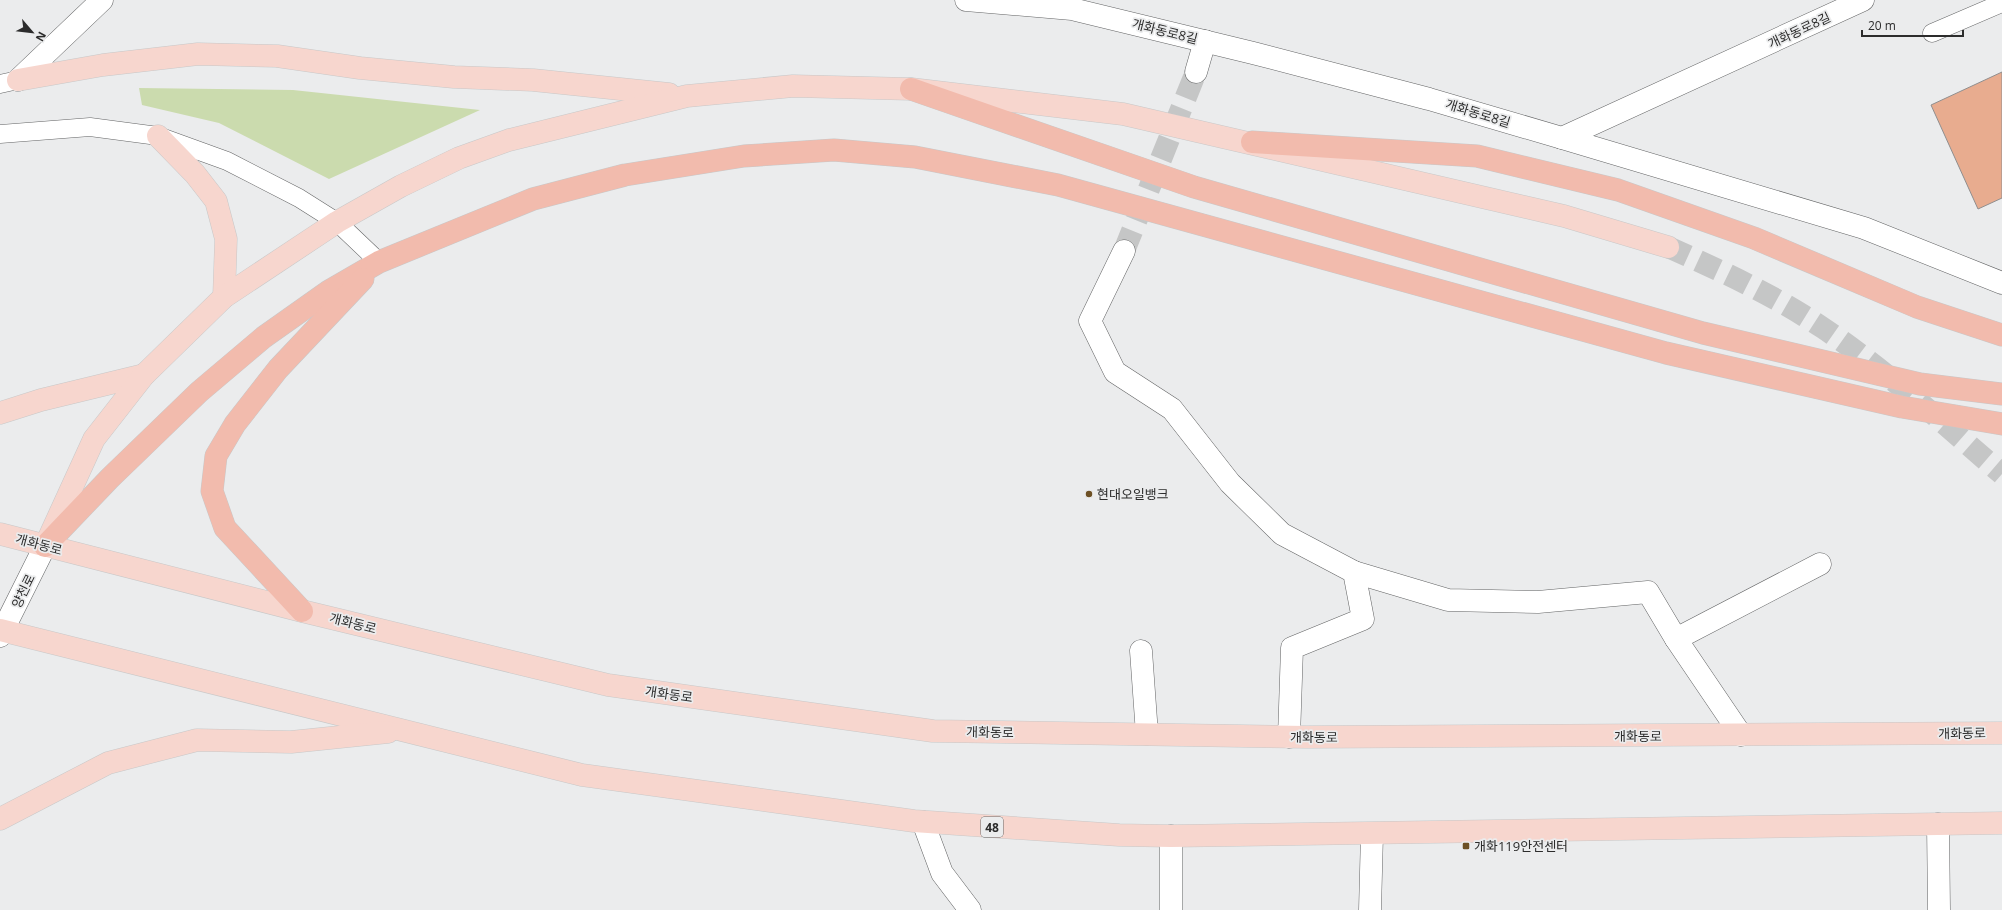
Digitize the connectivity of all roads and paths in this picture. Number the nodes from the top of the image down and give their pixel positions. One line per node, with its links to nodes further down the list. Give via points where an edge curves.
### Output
1 (102, 0): 8 (street)
2 (966, 0): 6 (street, 개화동로8길, via 1072,9)
3 (1863, 0): 13 (street, 개화동로8길)
4 (2002, 3): 5 (lane)
5 (1932, 33)
6 (1205, 41): 7 (street); 13 (street, 개화동로8길, via 1429,99)
7 (1196, 72)
8 (9, 82): 10 (main road, via 103,65 198,54 277,56 439,76 533,80)
9 (911, 89): 10 (main road, via 793,86); 14 (main road, via 1123,114); 23 (highway, via 1194,187 1696,331 1920,384)
10 (686, 96): 15 (main road, via 509,140 459,158 401,186)
11 (0, 134): 12 (lane, via 90,127)
12 (158, 136): 15 (lane, via 227,161 299,198); 20 (main road, via 195,174 216,201 226,239)
13 (1562, 138): 19 (street, via 1864,228)
14 (1252, 142): 16 (main road, via 1564,216); 21 (highway, via 1477,156 1618,190 1754,238 1917,307)
15 (337, 222): 18 (lane); 20 (main road)
16 (1668, 247)
17 (1124, 251): 29 (street, via 1090,321 1116,372 1172,409 1230,483 1282,534)
18 (379, 262): 25 (highway, via 532,199 625,175 744,156 834,150 915,157 1058,185 1666,353 1902,407); 27 (highway, via 329,291 264,337 199,392 110,478); 30 (highway, via 278,369 235,424 216,456 212,491 225,528)
19 (2002, 282)
20 (224, 297): 22 (main road)
21 (2002, 335)
22 (144, 375): 24 (main road, via 41,400); 27 (main road, via 94,439)
23 (2002, 394)
24 (0, 413)
25 (2002, 424)
26 (0, 534): 27 (main road, 개화동로)
27 (45, 546): 30 (main road, 개화동로); 31 (street, 양천로 / 48)
28 (1820, 564): 32 (street)
29 (1354, 572): 32 (street, via 1448,600 1538,602 1648,592); 38 (street, via 1363,619 1292,648)
30 (302, 611): 36 (main road, 개화동로, via 608,685 933,731)
31 (1, 632): 34 (main road, 48)
32 (1676, 639): 37 (street)
33 (1141, 651): 36 (street)
34 (403, 730): 39 (main road, via 291,742 197,740 108,763); 40 (main road, 48, via 582,775)
35 (2002, 733): 37 (main road, 개화동로)
36 (1147, 734): 38 (main road, 개화동로)
37 (1741, 735): 38 (main road, 개화동로)
38 (1289, 737)
39 (0, 819)
40 (923, 822): 44 (main road, 48); 45 (street, via 942,873 968,904)
41 (2002, 823): 42 (main road, 48)
42 (1938, 824): 43 (main road, 48); 48 (street)
43 (1372, 834): 44 (main road, 48); 47 (street)
44 (1171, 836): 46 (street)
45 (970, 910)
46 (1171, 910)
47 (1370, 910)
48 (1939, 910)

